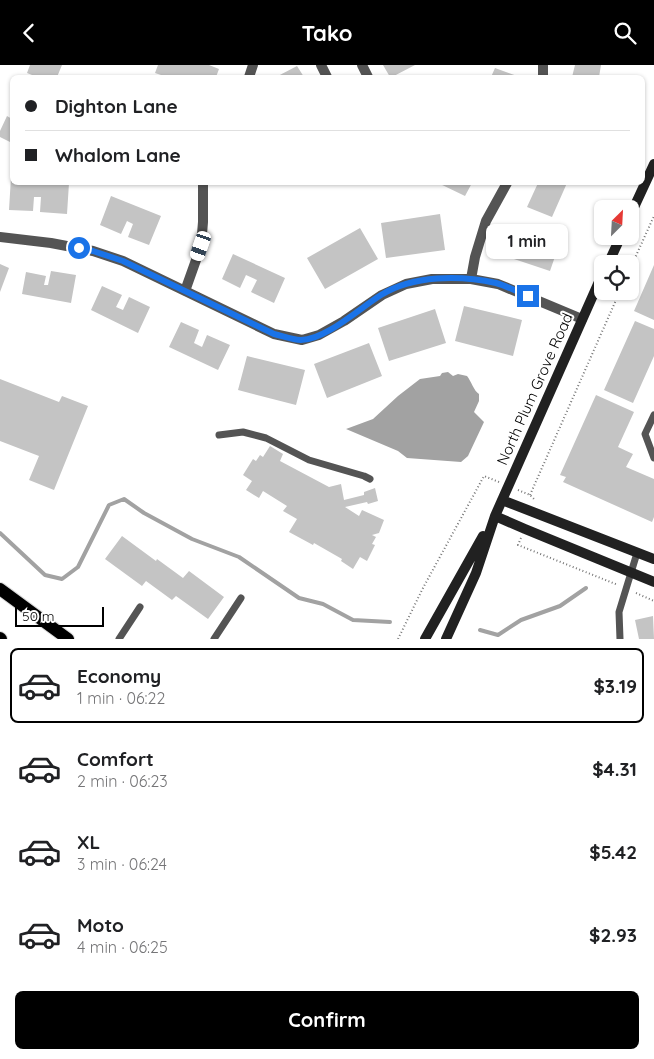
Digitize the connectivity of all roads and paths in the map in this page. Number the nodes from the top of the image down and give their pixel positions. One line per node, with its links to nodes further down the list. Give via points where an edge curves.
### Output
1 (654, 164): 2 (street)
2 (645, 184)
3 (203, 185): 11 (street, via 201,246)
4 (506, 185): 10 (street, via 486,221)
5 (644, 185): 6 (street)
6 (637, 200)
7 (654, 216): 9 (path)
8 (0, 237): 11 (street, via 93,251 123,261)
9 (636, 255)
10 (471, 279): 11 (street, via 432,279 406,284 382,295 319,335 302,340 274,334); 14 (street, via 498,283)
11 (185, 291)
12 (594, 293): 14 (street, North Plum Grove Road)
13 (616, 300): 21 (path, via 530,495)
14 (582, 319): 20 (street, North Plum Grove Road)
15 (654, 415): 17 (lane, via 645,434)
16 (219, 435): 19 (lane, via 243,432 266,438 310,460)
17 (654, 458)
18 (484, 476): 36 (path)
19 (370, 479)
20 (502, 500): 22 (street, North Plum Grove Road); 24 (street)
21 (537, 502)
22 (495, 516): 26 (street); 37 (street, North Plum Grove Road); 38 (street, North Plum Grove Road, via 476,573)
23 (518, 545): 29 (path)
24 (637, 553): 25 (street); 26 (lane)
25 (654, 559)
26 (630, 573): 27 (street); 29 (lane)
27 (654, 581)
28 (0, 589): 33 (main road)
29 (626, 589): 31 (path); 39 (lane, via 619,612)
30 (241, 598): 35 (lane)
31 (654, 601)
32 (140, 607): 34 (lane)
33 (68, 639)
34 (119, 639)
35 (214, 639)
36 (398, 639)
37 (425, 639)
38 (446, 639)
39 (620, 639)

